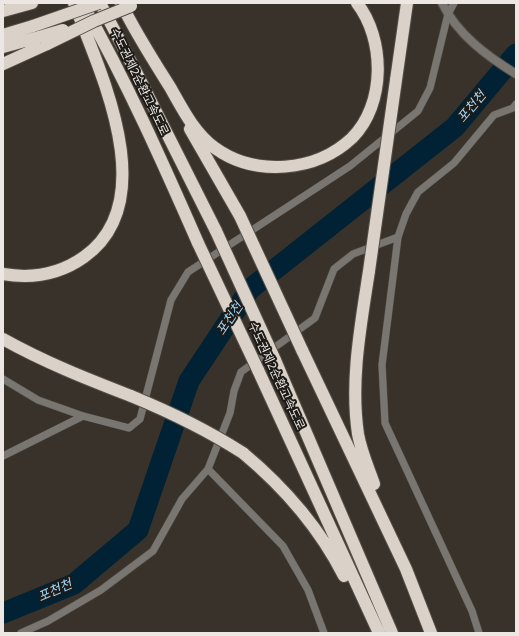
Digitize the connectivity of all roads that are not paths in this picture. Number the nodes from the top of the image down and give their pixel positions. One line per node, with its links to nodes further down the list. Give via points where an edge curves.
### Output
1 (32, 3): 11 (highway)
2 (74, 3): 21 (highway, via 107,92 122,148 122,191 105,237 94,250 60,271 44,274)
3 (82, 3): 33 (highway, 수도권제2순환고속도로, bridge, via 105,44 165,167)
4 (100, 3): 13 (highway, bridge); 34 (highway, 수도권제2순환고속도로, bridge, via 216,231 275,360)
5 (121, 3): 16 (highway)
6 (139, 3): 14 (highway, bridge)
7 (357, 3): 16 (highway, via 376,44 379,65 373,98 352,137 333,152 298,166 286,168 243,162 214,147 192,124)
8 (442, 3): 12 (street)
9 (454, 3): 12 (lane)
10 (407, 7): 29 (highway, bridge, via 369,271 357,369 356,403 358,434 363,455)
11 (3, 12)
12 (448, 14): 18 (street, via 466,37); 26 (lane, via 430,88 418,111 350,166 188,272 171,300 140,419 128,428)
13 (3, 35)
14 (43, 41): 15 (highway); 17 (highway)
15 (3, 47)
16 (153, 59): 29 (highway, bridge, via 240,216)
17 (3, 64)
18 (516, 74)
19 (516, 104): 20 (lane, via 513,108 494,115 454,163 418,192 406,214)
20 (398, 237): 28 (lane, via 353,254 334,269 315,318 241,372 230,413); 36 (lane, via 382,365 385,423 472,611)
21 (3, 274)
22 (3, 335): 24 (highway)
23 (3, 339): 24 (highway)
24 (29, 353): 32 (highway, bridge, via 71,373 171,412 243,453 290,496 309,520 337,563)
25 (3, 379): 26 (lane, via 38,400)
26 (83, 416): 27 (lane)
27 (3, 456)
28 (208, 470): 30 (lane, via 182,499 152,551 101,590 48,621); 31 (lane, via 283,546 308,590)
29 (406, 569): 35 (highway)
30 (21, 633)
31 (324, 633)
32 (372, 633)
33 (379, 633)
34 (392, 633)
35 (431, 633)
36 (479, 633)

